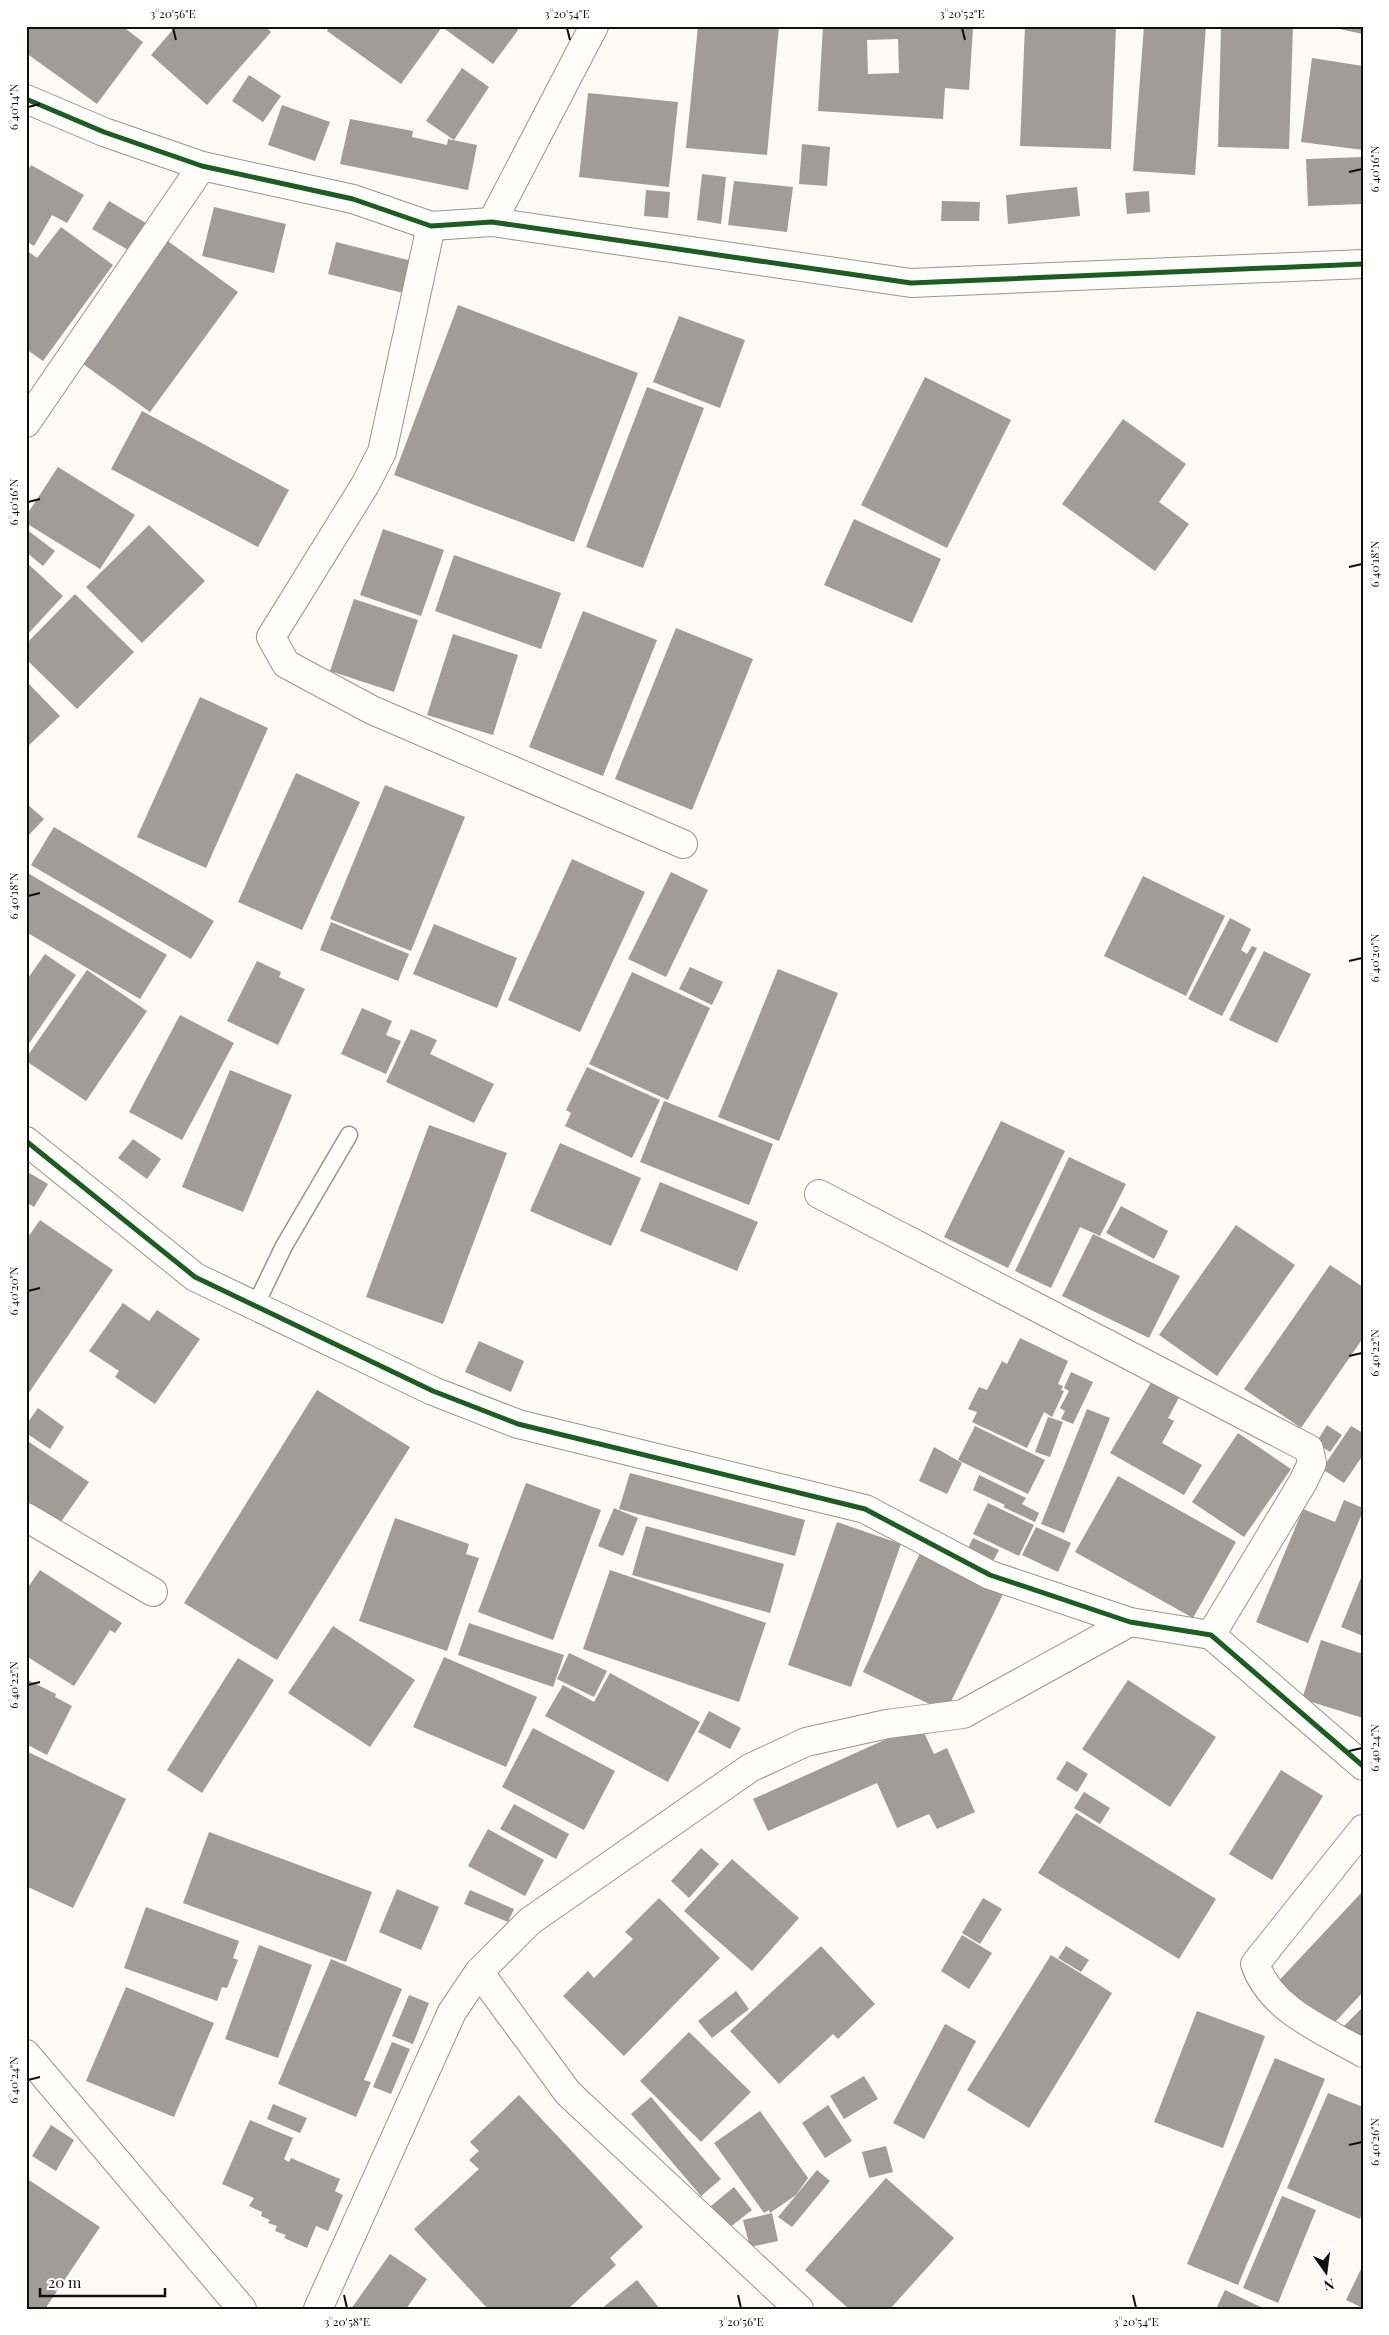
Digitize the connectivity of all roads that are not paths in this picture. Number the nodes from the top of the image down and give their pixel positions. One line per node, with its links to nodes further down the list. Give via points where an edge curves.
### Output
1 (594, 26): 4 (street)
2 (26, 100): 3 (street, via 104,132)
3 (202, 166): 5 (street, via 353,199); 7 (street)
4 (492, 222): 5 (street); 6 (street, via 911,283)
5 (431, 226): 8 (street, via 382,452 271,637 286,664 372,710)
6 (1363, 264)
7 (26, 423)
8 (683, 844)
9 (349, 1135): 12 (lane, via 284,1246)
10 (26, 1141): 12 (street, via 195,1278)
11 (818, 1194): 16 (street, via 1309,1449 1312,1463 1303,1482)
12 (255, 1306): 15 (street, via 433,1391 518,1424 865,1509 990,1575)
13 (26, 1517): 14 (street)
14 (153, 1592)
15 (1130, 1622): 16 (street); 19 (street, via 963,1714 887,1724 806,1742 750,1768 530,1921)
16 (1210, 1635): 17 (street)
17 (1363, 1766)
18 (1363, 1829): 20 (street, via 1255,1964 1260,1979 1288,2009)
19 (479, 1972): 23 (street, via 452,2012); 24 (street, via 568,2093)
20 (1363, 2053)
21 (26, 2054): 22 (street)
22 (242, 2309)
23 (318, 2309)
24 (799, 2309)

